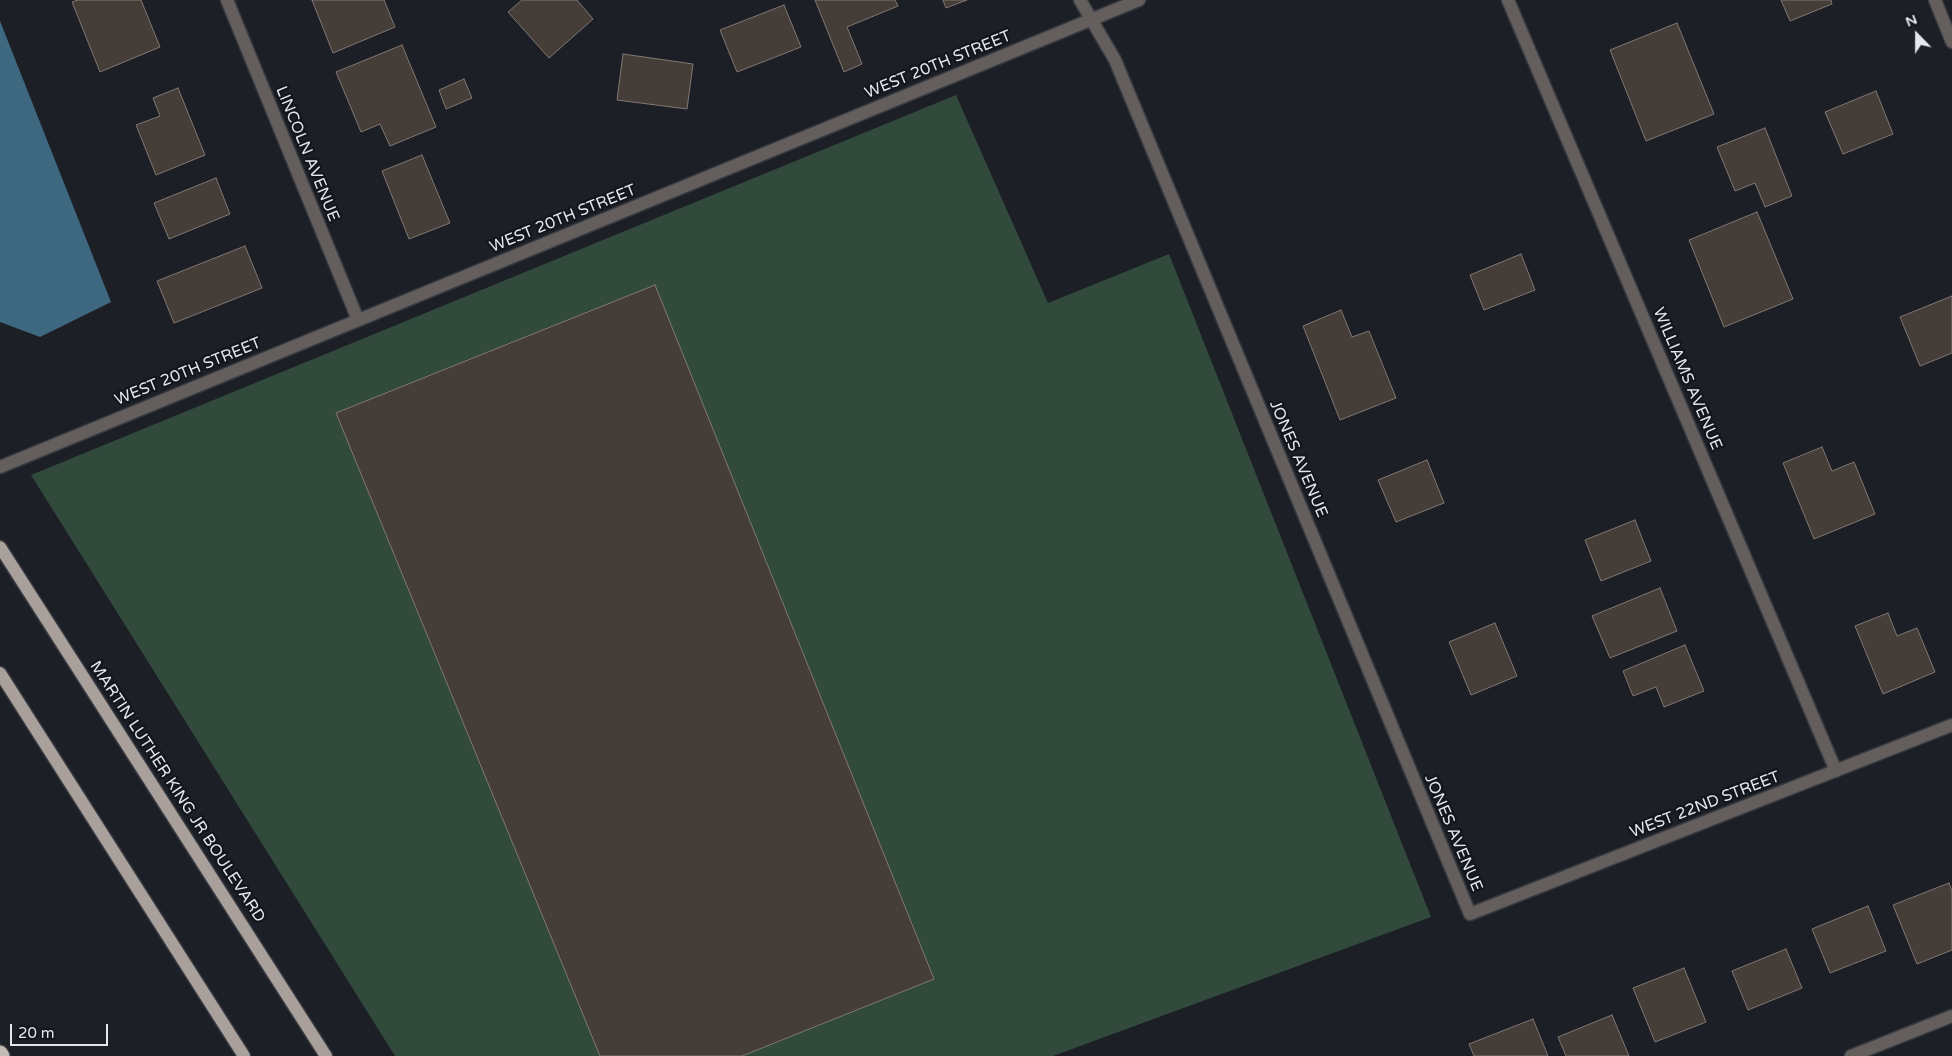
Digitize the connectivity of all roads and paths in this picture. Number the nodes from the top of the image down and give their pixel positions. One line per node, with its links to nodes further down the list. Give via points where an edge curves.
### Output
1 (227, 0): 8 (street, LINCOLN AVENUE)
2 (1080, 0): 6 (street, JONES AVENUE)
3 (1139, 0): 6 (street, WEST 20TH STREET)
4 (1508, 0): 13 (street, WILLIAMS AVENUE)
5 (1935, 0): 7 (street)
6 (1091, 20): 8 (street, WEST 20TH STREET); 14 (street, JONES AVENUE, via 1115,60)
7 (1952, 42)
8 (358, 320): 9 (street, WEST 20TH STREET)
9 (0, 467)
10 (0, 547): 17 (main road, MARTIN LUTHER KING JR BOULEVARD)
11 (0, 673): 16 (main road)
12 (1952, 725): 13 (street, WEST 22ND STREET)
13 (1836, 771): 14 (street, WEST 22ND STREET)
14 (1470, 914)
15 (1952, 1016): 18 (street)
16 (244, 1056)
17 (326, 1056)
18 (1851, 1056)

